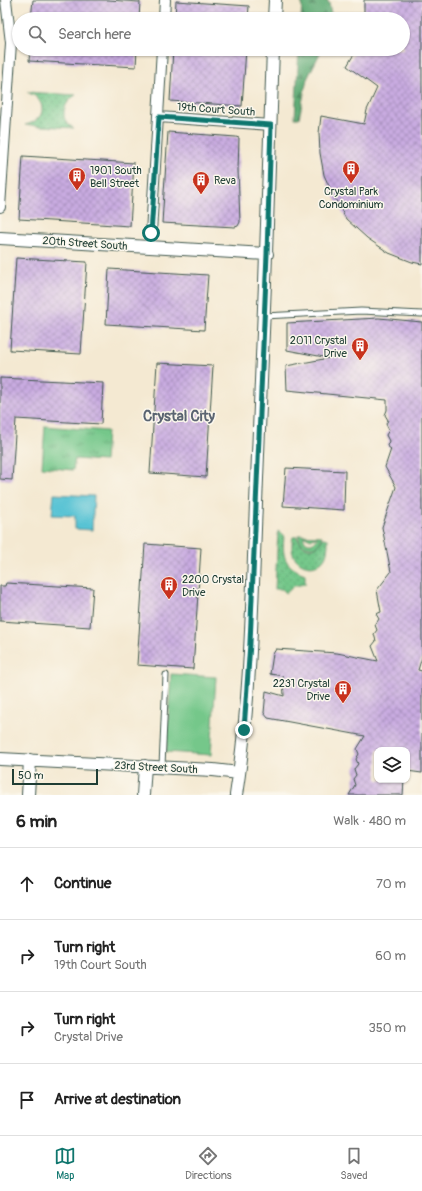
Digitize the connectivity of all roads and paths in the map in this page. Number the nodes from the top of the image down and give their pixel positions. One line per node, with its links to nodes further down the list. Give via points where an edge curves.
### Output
1 (6, 0): 10 (street, via 11,43)
2 (165, 0): 4 (street)
3 (275, 0): 5 (street)
4 (164, 12)
5 (274, 12)
6 (162, 56): 8 (street)
7 (273, 56): 9 (street)
8 (159, 117): 9 (street, 19th Court South); 11 (street)
9 (271, 125): 13 (street)
10 (0, 207)
11 (151, 233)
12 (0, 238): 13 (street, 20th Street South)
13 (267, 254): 15 (street)
14 (422, 314): 15 (lane, via 362,311)
15 (264, 316): 21 (street, via 249,658 243,752)
16 (166, 675): 20 (lane)
17 (0, 759): 18 (street, 23rd Street South)
18 (30, 760): 19 (street, 23rd Street South); 22 (street)
19 (145, 766): 20 (street, 23rd Street South); 23 (street)
20 (162, 767): 21 (street, 23rd Street South)
21 (239, 773): 24 (street)
22 (28, 795)
23 (143, 795)
24 (236, 795)

